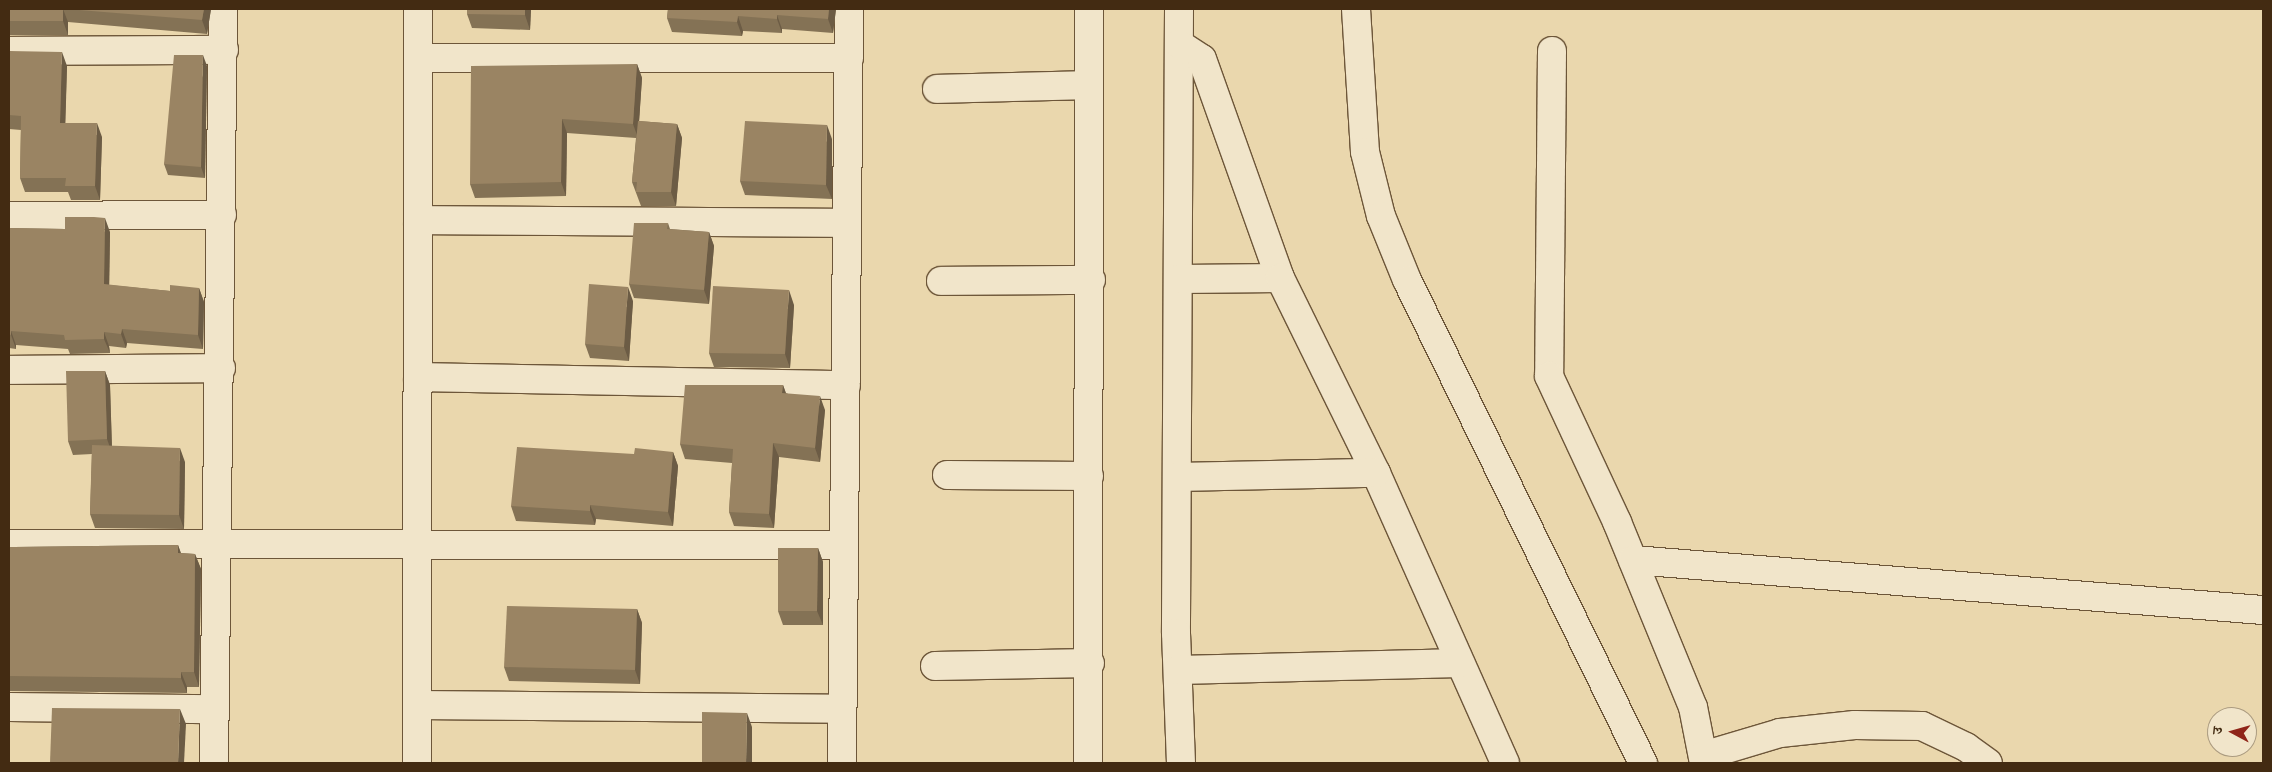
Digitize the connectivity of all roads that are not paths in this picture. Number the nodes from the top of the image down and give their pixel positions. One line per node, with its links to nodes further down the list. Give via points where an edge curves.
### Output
1 (224, 9): 8 (street)
2 (418, 9): 11 (street)
3 (849, 9): 12 (street)
4 (1089, 9): 13 (street)
5 (1178, 9): 7 (street)
6 (1356, 9): 52 (street, via 1365,152 1382,216 1407,280)
7 (1179, 44): 19 (street, via 1190,47 1202,59); 20 (street)
8 (224, 50): 9 (street); 15 (street)
9 (9, 51)
10 (1552, 51): 35 (street, via 1549,376)
11 (418, 58): 12 (street); 17 (street)
12 (849, 58): 18 (street)
13 (1088, 85): 14 (street); 21 (street)
14 (937, 88)
15 (222, 215): 16 (street); 23 (street)
16 (9, 216)
17 (418, 220): 18 (street); 25 (street)
18 (847, 223): 26 (street)
19 (1280, 278): 20 (street); 27 (street)
20 (1179, 279): 30 (street)
21 (1091, 280): 22 (street); 29 (street)
22 (941, 281)
23 (221, 368): 24 (street); 33 (street)
24 (9, 370)
25 (418, 377): 26 (street); 34 (street)
26 (846, 385): 32 (street)
27 (1376, 473): 30 (street); 38 (street)
28 (947, 475): 29 (street)
29 (1089, 476): 37 (street)
30 (1177, 477): 40 (street)
31 (9, 544): 33 (street)
32 (842, 545): 34 (street); 44 (street)
33 (219, 547): 34 (street); 43 (street)
34 (417, 547): 41 (street)
35 (1633, 560): 36 (street); 45 (street, via 1693,707)
36 (2263, 610)
37 (1090, 663): 39 (street); 49 (street)
38 (1460, 663): 40 (street); 51 (street)
39 (935, 666)
40 (1178, 670): 50 (street)
41 (417, 705): 44 (street); 47 (street)
42 (9, 707): 43 (street)
43 (215, 709): 46 (street)
44 (842, 709): 48 (street)
45 (1703, 760): 53 (street, via 1780,732 1855,725 1922,726 1966,746)
46 (214, 763)
47 (417, 763)
48 (842, 763)
49 (1088, 763)
50 (1181, 763)
51 (1504, 763)
52 (1643, 763)
53 (1988, 763)

